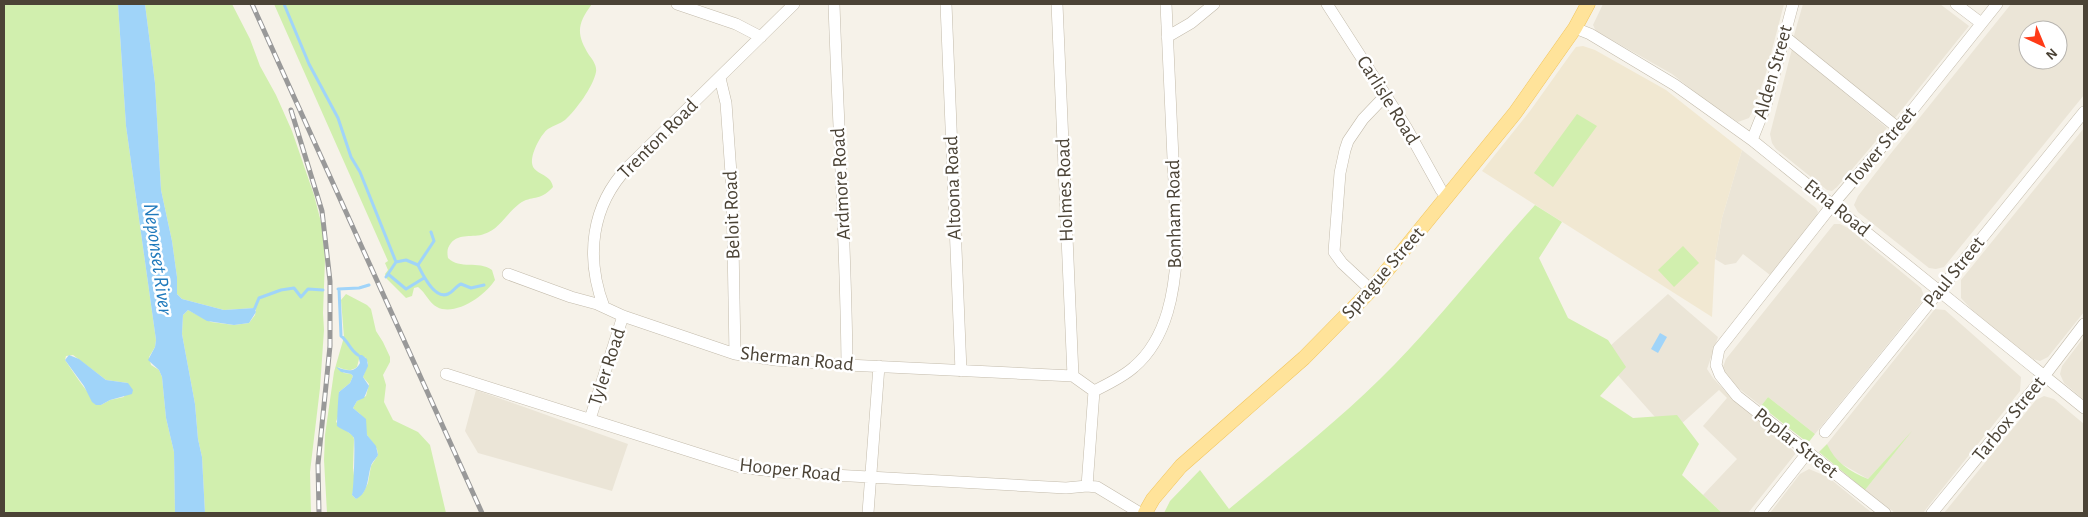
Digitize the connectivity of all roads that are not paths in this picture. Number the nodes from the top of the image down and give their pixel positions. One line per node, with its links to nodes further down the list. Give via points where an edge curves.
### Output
1 (677, 4): 16 (street, via 736,24)
2 (794, 4): 16 (street, Trenton Road)
3 (834, 4): 32 (street, Ardmore Road)
4 (946, 4): 35 (street, Altoona Road)
5 (1057, 4): 38 (street, Holmes Road)
6 (1166, 4): 17 (street, Bonham Road)
7 (1214, 4): 17 (street)
8 (1327, 4): 19 (street, Carlisle Road)
9 (1588, 4): 14 (main road, Sprague Street)
10 (1793, 4): 15 (street, Alden Street)
11 (1956, 4): 13 (street)
12 (1997, 4): 13 (street, Tower Street)
13 (1981, 23): 21 (street, Tower Street)
14 (1575, 28): 22 (street, Etna Road, via 1675,85); 23 (main road, Sprague Street, via 1515,113)
15 (1784, 36): 21 (street); 22 (street, Alden Street, via 1766,105)
16 (761, 37): 18 (street, Trenton Road)
17 (1167, 37): 39 (street, Bonham Road, via 1177,247 1169,308 1157,337 1142,360)
18 (720, 78): 28 (street, Trenton Road, via 628,167 606,197 596,222 593,247 595,275); 31 (street, Beloit Road, via 726,103 732,188)
19 (1385, 96): 23 (street, Carlisle Road); 26 (street, via 1363,119 1345,150 1340,173 1334,252)
20 (2084, 112): 27 (street, Paul Street)
21 (1898, 128): 24 (street, Tower Street)
22 (1752, 140): 24 (street, Etna Road)
23 (1447, 198): 26 (main road, Sprague Street)
24 (1833, 204): 27 (street, Etna Road); 33 (street, Tower Street, via 1719,349)
25 (508, 274): 28 (street, Sherman Road)
26 (1371, 290): 48 (main road, Sprague Street, via 1304,358 1181,466)
27 (1938, 291): 37 (street, Etna Road); 42 (street, Paul Street)
28 (604, 307): 29 (street, Sherman Road)
29 (623, 316): 31 (street, Sherman Road); 41 (street, Tyler Road)
30 (2084, 324): 37 (street, Tarbox Street)
31 (736, 354): 32 (street, Sherman Road)
32 (847, 365): 34 (street, Sherman Road)
33 (1716, 365): 43 (street, Poplar Street, via 1737,396)
34 (879, 366): 35 (street, Sherman Road); 44 (street)
35 (960, 371): 38 (street, Sherman Road)
36 (446, 374): 41 (street, Hooper Road)
37 (2045, 375): 40 (street, Etna Road); 51 (street, Tarbox Street)
38 (1073, 376): 39 (street)
39 (1094, 391): 45 (street)
40 (2084, 408)
41 (590, 418): 44 (street, Hooper Road, via 740,467)
42 (1825, 432)
43 (1808, 452): 49 (street); 50 (street, Poplar Street)
44 (871, 477): 45 (street, Hooper Road, via 1066,488); 46 (street)
45 (1086, 486): 47 (street, Hooper Road, via 1102,490)
46 (868, 513)
47 (1140, 513)
48 (1145, 513)
49 (1760, 513)
50 (1885, 513)
51 (1932, 513)

